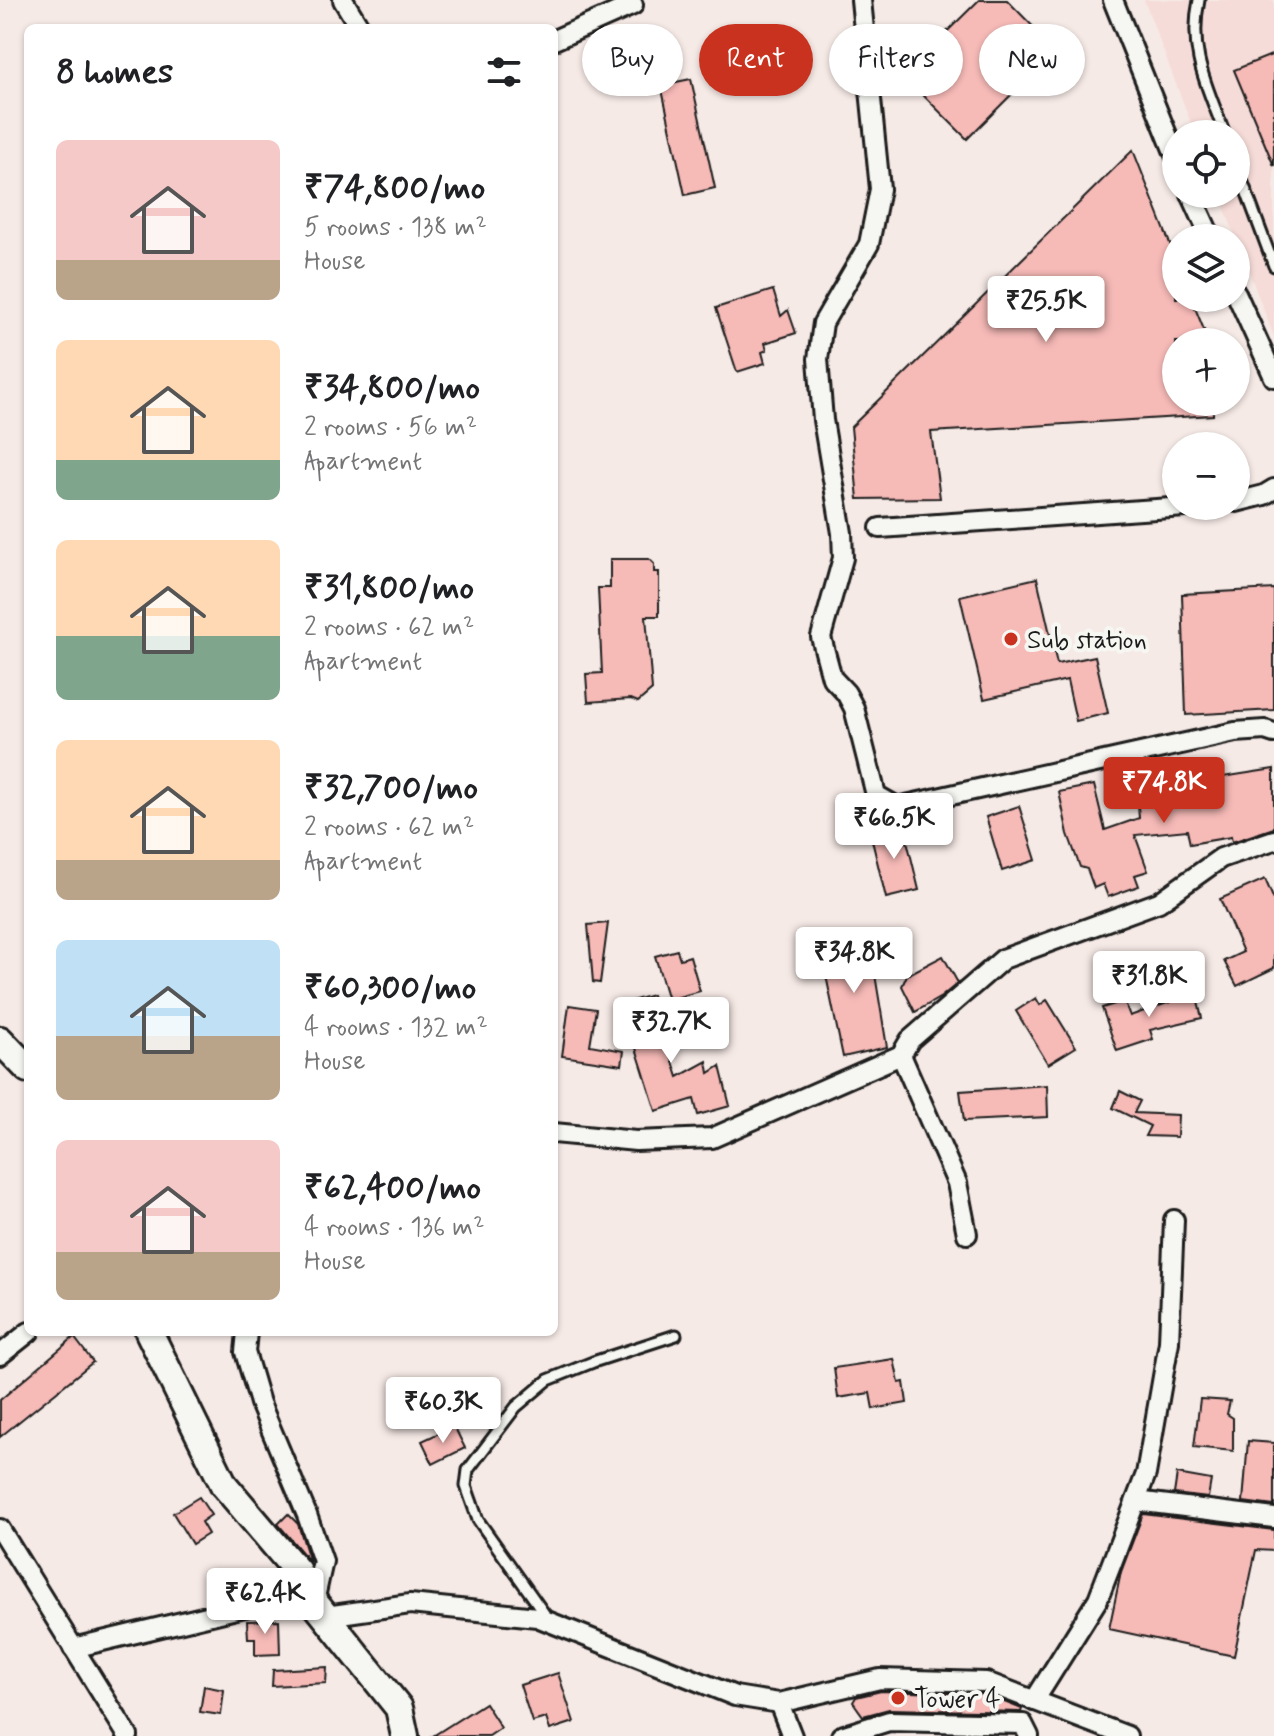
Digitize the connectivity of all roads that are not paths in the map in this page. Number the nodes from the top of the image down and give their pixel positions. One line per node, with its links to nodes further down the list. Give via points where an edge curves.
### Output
1 (343, 0): 6 (street)
2 (861, 0): 18 (street, via 880,189 869,244 823,323 818,359 843,558 821,637 832,678 854,708 876,795 897,807 1235,732)
3 (1199, 0): 8 (lane, via 1193,25 1196,57)
4 (633, 5): 7 (street)
5 (1117, 5): 9 (street)
6 (358, 24)
7 (558, 38)
8 (1220, 120)
9 (1162, 121)
10 (1250, 202): 11 (lane)
11 (1274, 266)
12 (1245, 312): 13 (street)
13 (1274, 377)
14 (1274, 489): 15 (street)
15 (1250, 498)
16 (1162, 509): 17 (street)
17 (880, 528)
18 (1274, 733)
19 (1274, 840): 21 (street, via 1221,858 1159,902 1003,959 910,1040)
20 (0, 1040): 22 (main road)
21 (901, 1055): 23 (street, via 712,1138 636,1141); 25 (street, via 957,1183)
22 (24, 1065)
23 (558, 1133)
24 (1174, 1220): 31 (street, via 1169,1342 1146,1474)
25 (967, 1234)
26 (676, 1335): 36 (lane, via 548,1380 516,1407 468,1470 466,1486 478,1520)
27 (24, 1336): 30 (street)
28 (151, 1336): 34 (main road, via 224,1485)
29 (247, 1336): 35 (street, via 245,1352 260,1403 323,1561)
30 (0, 1355)
31 (1136, 1501): 32 (street); 38 (street, via 1098,1599)
32 (1274, 1518)
33 (0, 1529): 37 (street)
34 (297, 1571): 35 (main road); 37 (street, via 253,1605)
35 (320, 1609): 36 (street, via 410,1604); 41 (main road, via 399,1708)
36 (551, 1622): 39 (street, via 735,1696)
37 (73, 1648): 40 (street)
38 (1034, 1701): 39 (street, via 986,1682 880,1679); 45 (street)
39 (779, 1703): 42 (street)
40 (128, 1736)
41 (405, 1736)
42 (792, 1736)
43 (841, 1736): 44 (street, via 889,1721 1023,1724)
44 (1029, 1736)
45 (1127, 1736)

